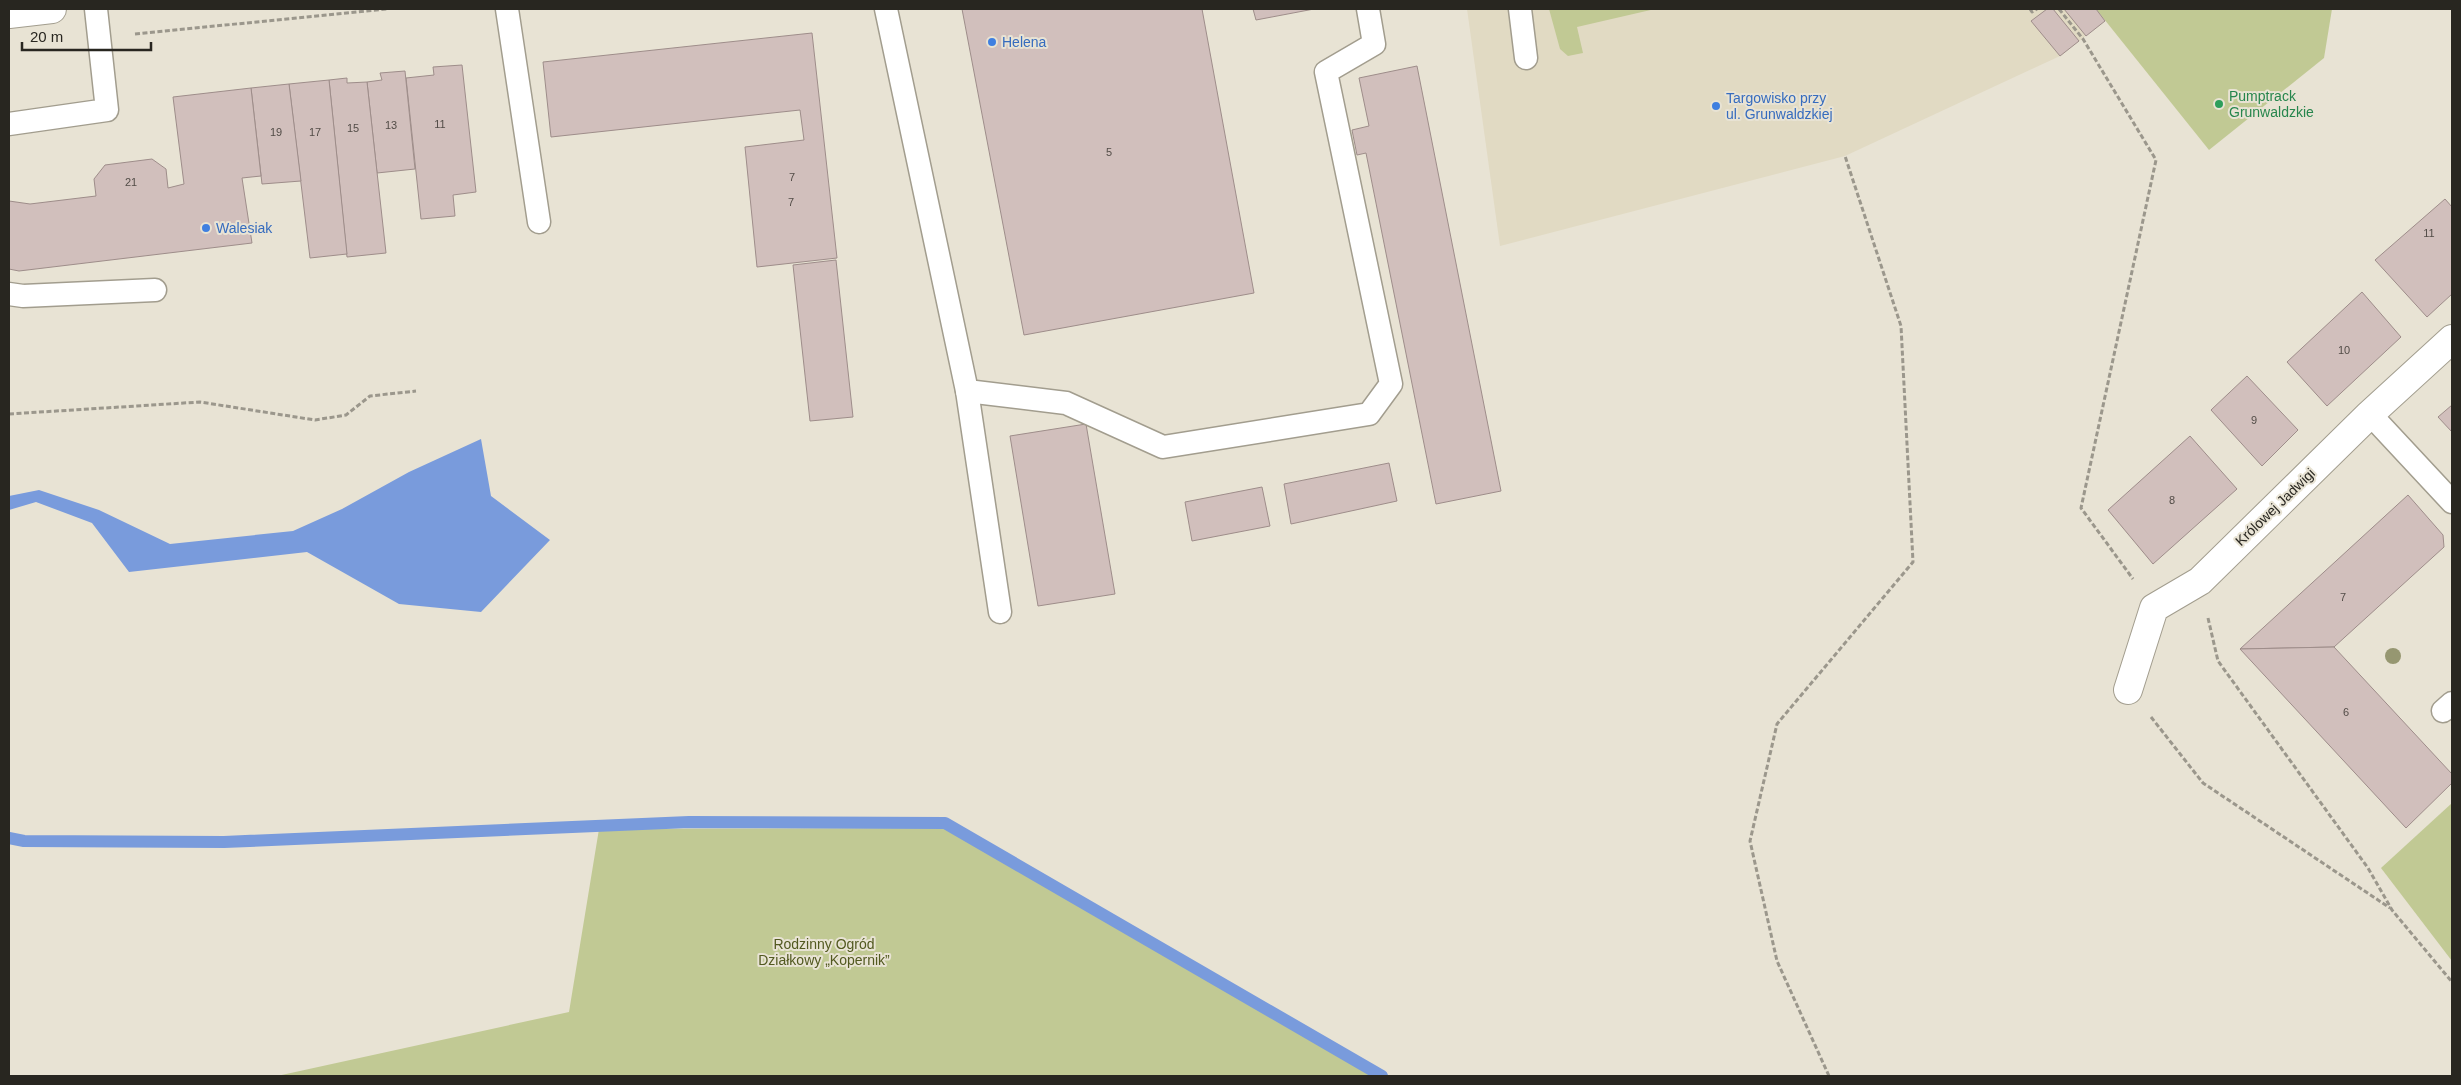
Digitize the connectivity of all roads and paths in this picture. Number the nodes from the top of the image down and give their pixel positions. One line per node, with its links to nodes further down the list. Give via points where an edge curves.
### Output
1 (52, 9): 11 (street)
2 (96, 9): 14 (lane, via 107,110)
3 (387, 9): 12 (path)
4 (507, 9): 16 (lane)
5 (886, 9): 21 (lane)
6 (1368, 9): 21 (lane, via 1374,44 1326,72 1391,384 1369,414 1163,447 1066,403)
7 (1520, 9): 13 (lane)
8 (2030, 9): 9 (path, via 2032,12)
9 (2037, 9)
10 (2059, 9): 26 (path, via 2083,39 2156,160 2082,508)
11 (9, 14)
12 (135, 34)
13 (1526, 58)
14 (9, 124)
15 (1845, 156): 31 (path, via 1901,326 1913,562 1777,724 1750,841 1777,961)
16 (539, 222)
17 (155, 290): 18 (lane)
18 (9, 294)
19 (2452, 339): 23 (street, Królowej Jadwigi)
20 (416, 391): 22 (path, via 370,396 346,415 315,420 200,402)
21 (967, 391): 27 (lane)
22 (9, 414)
23 (2370, 414): 24 (lane); 25 (street, Królowej Jadwigi)
24 (2452, 502)
25 (2200, 581): 26 (street, Królowej Jadwigi); 29 (path, via 2218,661 2368,868)
26 (2154, 608): 28 (street)
27 (1000, 612)
28 (2128, 690): 29 (path, via 2204,783)
29 (2392, 910): 30 (path)
30 (2452, 982)
31 (1829, 1076)

